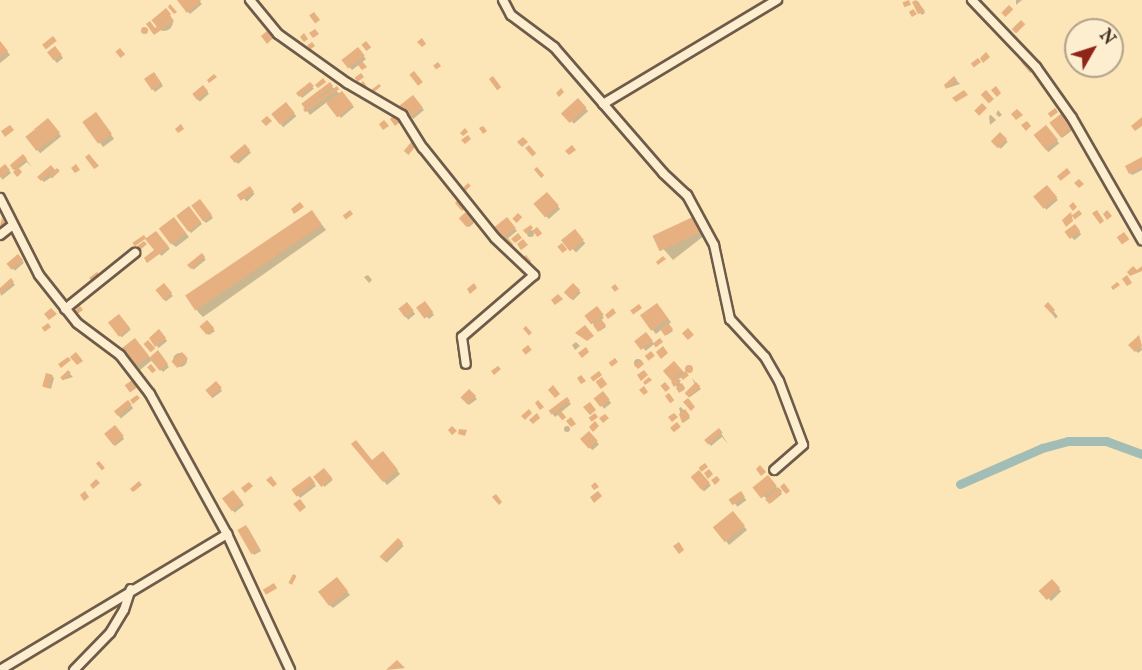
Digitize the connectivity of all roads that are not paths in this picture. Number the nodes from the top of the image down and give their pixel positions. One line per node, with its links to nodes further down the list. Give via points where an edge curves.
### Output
1 (250, 0): 12 (street, via 278,34 347,83 402,115 423,148 495,238 534,275 462,337)
2 (503, 0): 5 (street, via 511,15 554,47)
3 (777, 0): 5 (street)
4 (972, 0): 9 (street, via 1036,67 1077,126)
5 (603, 104): 13 (street, via 687,195 714,245 730,319 765,357 779,381 803,445)
6 (0, 198): 7 (street)
7 (14, 225): 8 (street); 11 (street, via 39,275)
8 (0, 235)
9 (1142, 240)
10 (135, 253): 11 (street)
11 (65, 309): 14 (street, via 77,323 120,355 150,394)
12 (466, 364)
13 (774, 470)
14 (227, 534): 15 (street); 18 (street)
15 (131, 589): 16 (street); 17 (street, via 110,633)
16 (0, 670)
17 (74, 670)
18 (290, 670)

